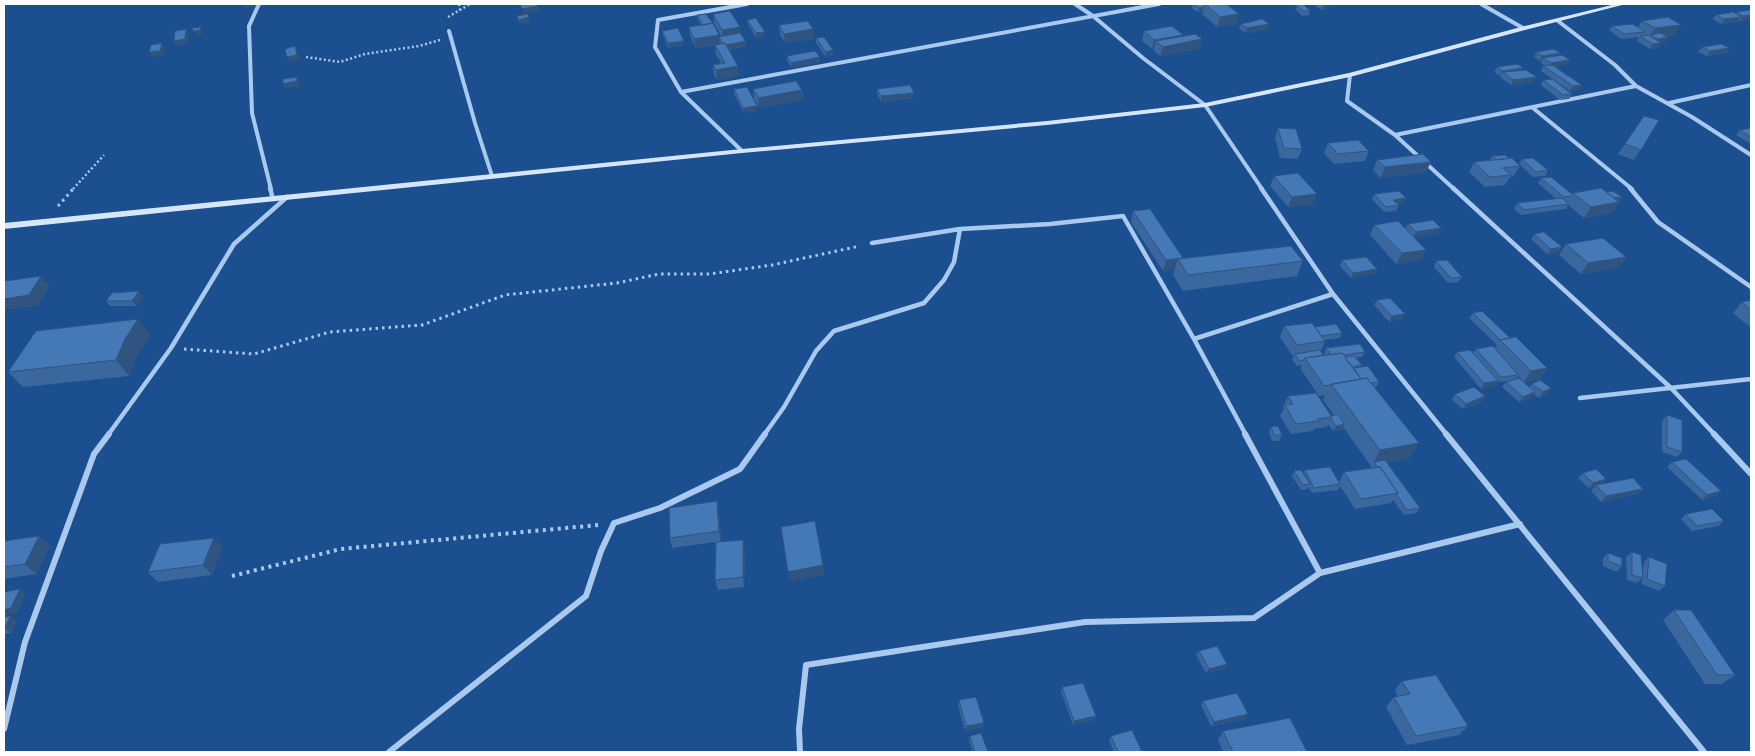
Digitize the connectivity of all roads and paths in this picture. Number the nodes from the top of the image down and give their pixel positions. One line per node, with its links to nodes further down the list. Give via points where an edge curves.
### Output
1 (259, 4): 27 (street, via 249,26 252,113)
2 (459, 4): 8 (path)
3 (747, 4): 17 (street, via 658,20 655,47)
4 (1075, 4): 9 (street)
5 (1159, 4): 9 (street)
6 (1481, 4): 11 (street)
7 (1623, 4): 10 (street)
8 (460, 10)
9 (1093, 16): 17 (street); 19 (street)
10 (1558, 20): 11 (street); 16 (street)
11 (1523, 28): 14 (street)
12 (449, 31): 13 (path, via 444,39 340,62); 25 (street, via 471,116)
13 (306, 57)
14 (1350, 75): 19 (street); 21 (street, via 1347,101)
15 (1751, 85): 18 (street)
16 (1636, 86): 18 (street); 20 (street)
17 (681, 92): 22 (street)
18 (1668, 103): 24 (street)
19 (1205, 105): 22 (street); 33 (street)
20 (1533, 108): 21 (street); 32 (street, via 1634,191 1658,222)
21 (1395, 135): 37 (street)
22 (742, 151): 25 (street)
23 (104, 155): 28 (path)
24 (1751, 156)
25 (492, 176): 26 (street)
26 (287, 197): 27 (street); 35 (street, via 234,244)
27 (273, 199): 28 (street)
28 (44, 222): 29 (street)
29 (4, 226)
30 (960, 229): 31 (street); 34 (street, via 1123,216); 40 (street, via 954,262 944,280 924,303 834,331 816,351 784,407 740,469 660,508)
31 (872, 243): 35 (path, via 772,265 710,274 659,274 617,283 505,295 422,325 330,332 254,354)
32 (1751, 287)
33 (1333, 294): 34 (street); 41 (street)
34 (1194, 339): 42 (street)
35 (171, 348): 44 (street, via 94,454 25,642)
36 (1751, 379): 37 (street)
37 (1671, 388): 38 (street); 39 (street)
38 (1580, 398)
39 (1751, 474)
40 (614, 523): 43 (path, via 341,549); 45 (street, via 586,596)
41 (1520, 524): 42 (street); 47 (street)
42 (1320, 573): 46 (street, via 1254,618 1085,622 806,665 799,729)
43 (232, 576)
44 (4, 729)
45 (389, 752)
46 (800, 752)
47 (1704, 752)

